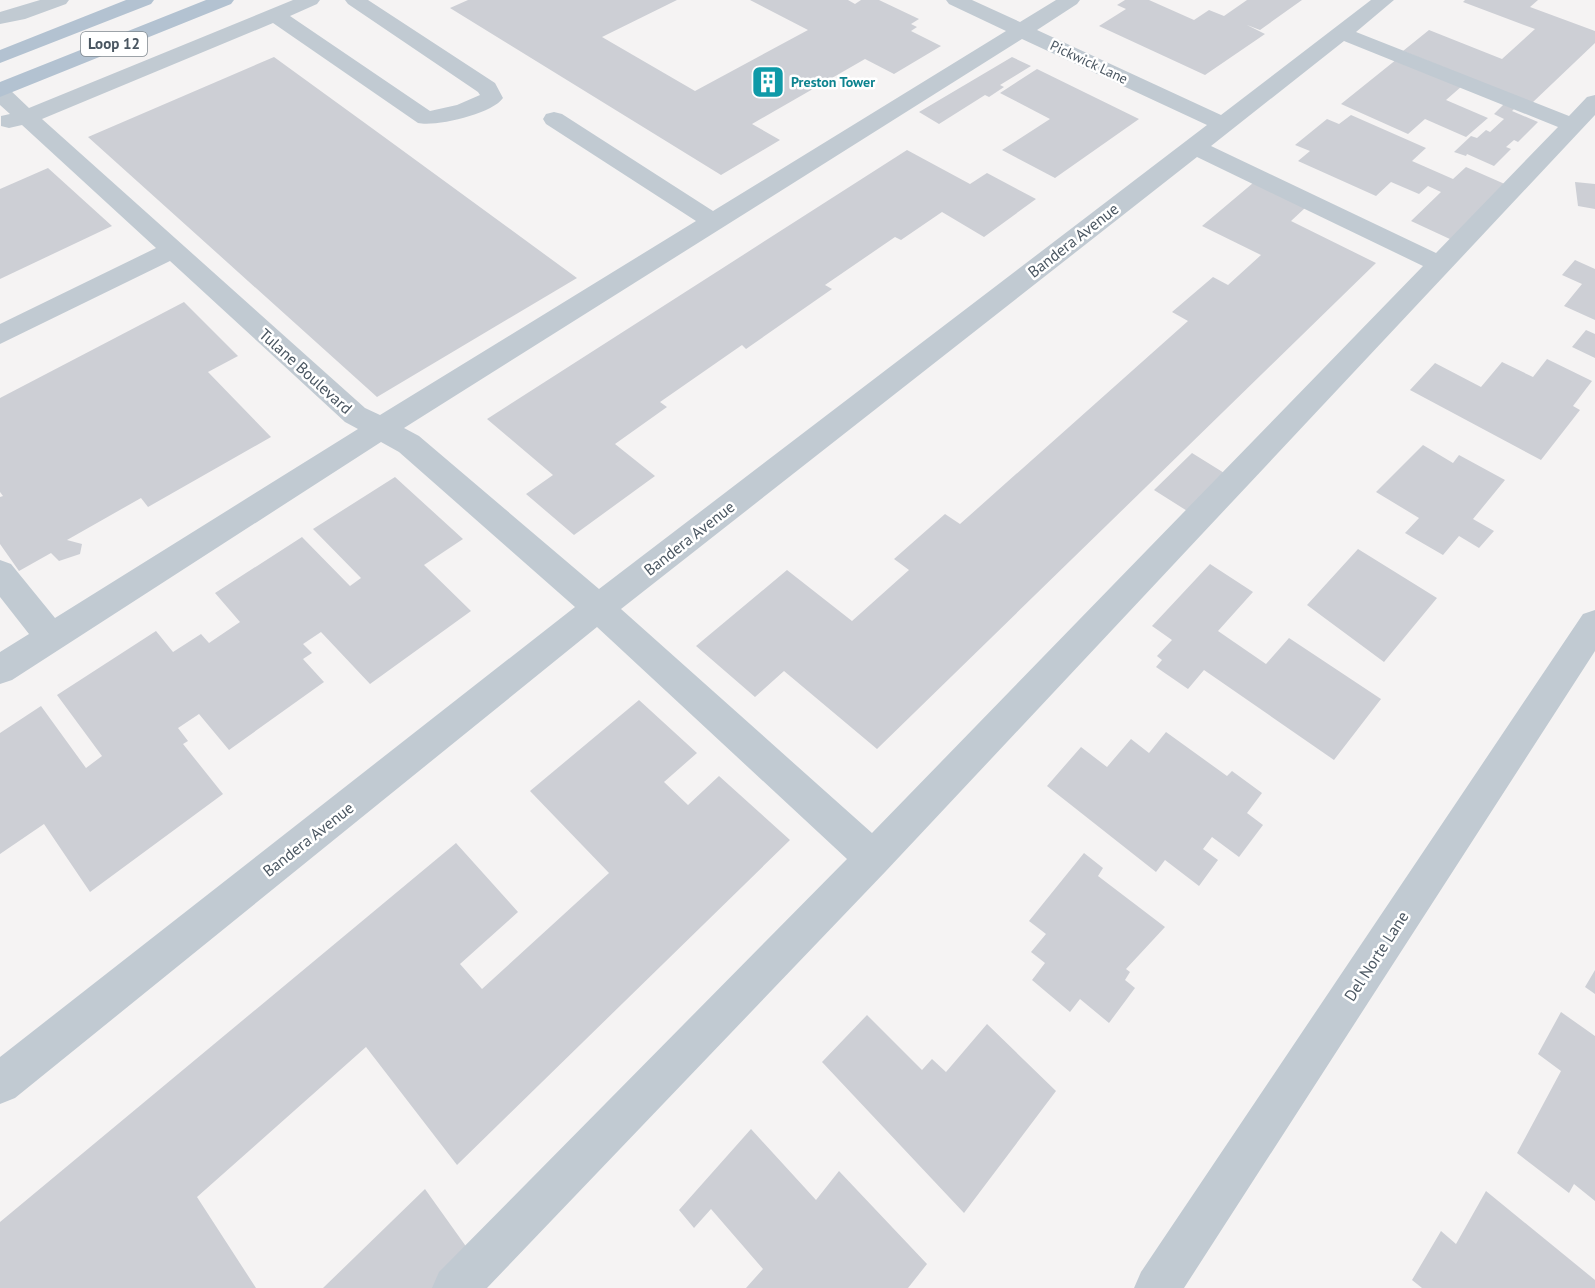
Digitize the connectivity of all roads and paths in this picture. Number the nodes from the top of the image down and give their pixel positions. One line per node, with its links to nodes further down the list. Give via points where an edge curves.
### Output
1 (59, 0): 11 (street)
2 (144, 0): 14 (main road, Loop 12)
3 (192, 0): 15 (main road, via 53,56)
4 (224, 0): 15 (main road, Loop 12)
5 (310, 0): 10 (street)
6 (355, 0): 10 (street, via 487,88 492,98 463,111 426,118)
7 (956, 0): 12 (street, Pickwick Lane)
8 (1070, 0): 12 (street)
9 (1384, 0): 13 (street, Bandera Avenue)
10 (275, 15): 18 (street)
11 (0, 18)
12 (1020, 30): 19 (street, Pickwick Lane); 21 (street)
13 (1341, 33): 16 (street); 19 (street, Bandera Avenue)
14 (0, 57)
15 (2, 91): 18 (street, Tulane Boulevard)
16 (1584, 113): 23 (street)
17 (554, 119): 21 (street)
18 (13, 120): 22 (street, Tulane Boulevard)
19 (1223, 124): 20 (street, Bandera Avenue)
20 (1195, 147): 23 (street); 27 (street, Bandera Avenue)
21 (714, 222): 25 (street)
22 (173, 249): 24 (street); 25 (street, Tulane Boulevard, via 355,416)
23 (1441, 265): 31 (street)
24 (0, 335)
25 (380, 429): 27 (street, Tulane Boulevard, via 408,444); 29 (street)
26 (0, 573): 29 (street)
27 (598, 608): 31 (street, Tulane Boulevard); 32 (street, Bandera Avenue)
28 (1595, 624): 34 (street, Del Norte Lane)
29 (51, 638): 30 (street)
30 (0, 670)
31 (873, 858): 33 (street)
32 (0, 1083)
33 (455, 1288)
34 (1157, 1288)

